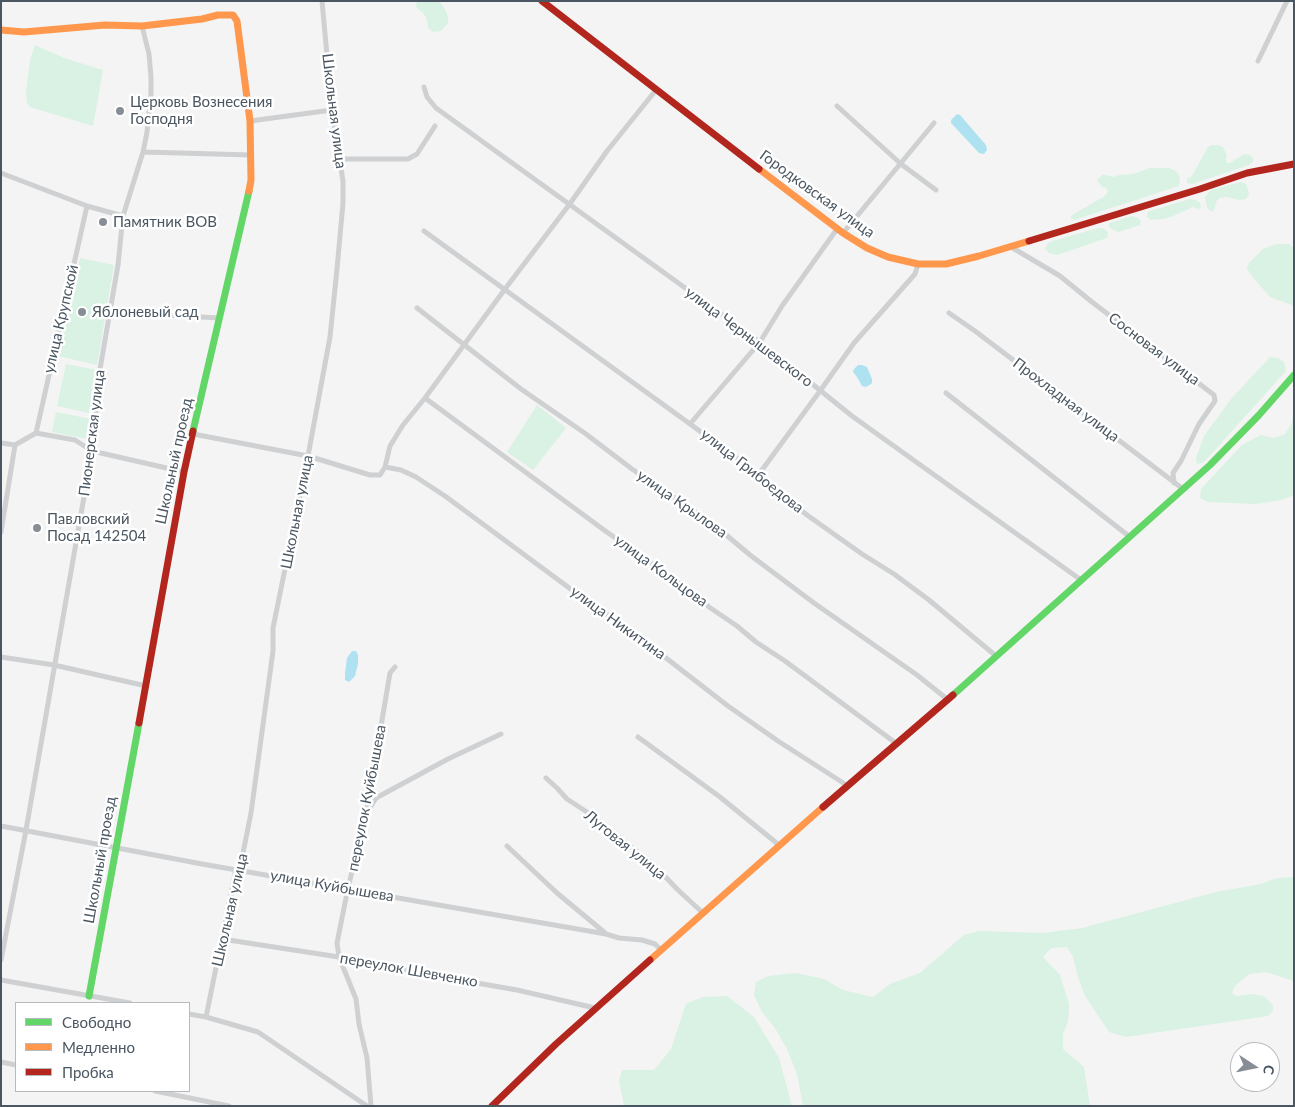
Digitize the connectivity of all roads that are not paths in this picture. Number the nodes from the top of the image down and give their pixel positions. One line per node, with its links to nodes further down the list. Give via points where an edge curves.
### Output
1 (322, 1): 10 (street, Школьная улица)
2 (542, 1): 8 (street, Городковская улица)
3 (1287, 1): 6 (street)
4 (142, 26): 5 (street, via 105,25 24,32); 11 (street, Школьный проезд, via 233,15 237,21); 14 (street, Пионерская улица, via 149,54 151,94)
5 (1, 30)
6 (1258, 61)
7 (424, 87): 21 (street, улица Чернышевского, via 436,108)
8 (656, 90): 21 (street, via 607,151); 25 (street, Городковская улица)
9 (837, 106): 17 (street)
10 (332, 110): 11 (street); 16 (street, Школьная улица)
11 (250, 121): 15 (street, Школьный проезд)
12 (934, 123): 17 (street)
13 (435, 126): 16 (street, via 417,154 408,159)
14 (143, 152): 15 (street); 23 (street, Пионерская улица)
15 (251, 155): 32 (street, Школьный проезд, via 251,180)
16 (340, 159): 45 (street, Школьная улица, via 343,204 338,269 330,337)
17 (902, 164): 20 (street); 25 (street)
18 (1294, 164): 26 (street, Городковская улица, via 1247,173)
19 (1, 173): 22 (street)
20 (936, 190)
21 (570, 205): 28 (street); 33 (street, улица Чернышевского)
22 (87, 206): 23 (street); 40 (street, улица Крупской)
23 (123, 216): 30 (street, Пионерская улица)
24 (424, 231): 28 (street, улица Грибоедова)
25 (840, 231): 27 (street, Городковская улица, via 874,252); 33 (street, via 782,306)
26 (1011, 247): 27 (street, Городковская улица, via 946,264); 49 (street, Сосновая улица, via 1060,276 1214,394 1215,401 1199,424 1174,473)
27 (918, 264): 36 (street, via 915,274 854,343)
28 (505, 289): 34 (street); 39 (street, улица Грибоедова)
29 (417, 308): 34 (street, улица Крылова)
30 (110, 312): 32 (street); 44 (street, Пионерская улица, via 100,368)
31 (949, 313): 49 (street, Прохладная улица)
32 (219, 318): 41 (street, Школьный проезд)
33 (760, 342): 36 (street, улица Чернышевского); 39 (street)
34 (465, 344): 38 (street); 59 (street, улица Крылова, via 521,389 712,523 814,604)
35 (1294, 375): 50 (street, via 1259,415)
36 (820, 391): 48 (street); 53 (street, улица Чернышевского)
37 (946, 393): 52 (street)
38 (425, 398): 46 (street, via 390,446); 62 (street, улица Кольцова)
39 (690, 424): 48 (street, улица Грибоедова)
40 (36, 432): 43 (street); 44 (street, via 75,440)
41 (193, 434): 45 (street); 47 (street, Школьный проезд)
42 (1, 442): 43 (street)
43 (15, 446): 51 (street)
44 (92, 452): 47 (street); 56 (street, Пионерская улица)
45 (308, 456): 46 (street, via 370,475 380,475); 71 (street, Школьная улица, via 273,628 273,651 251,813 241,863)
46 (385, 467): 64 (street, улица Никитина, via 416,477 445,496 728,706)
47 (184, 472): 58 (street, Школьный проезд)
48 (759, 474): 54 (street, улица Грибоедова, via 807,515 929,600)
49 (1174, 483): 50 (street, Прохладная улица)
50 (1183, 490): 52 (street)
51 (1, 532)
52 (1130, 537): 53 (street)
53 (1080, 580): 54 (street)
54 (996, 656): 59 (street)
55 (1, 657): 56 (street)
56 (54, 665): 58 (street); 67 (street, Пионерская улица)
57 (395, 667): 65 (street, переулок Куйбышева, via 390,673)
58 (146, 686): 70 (street, Школьный проезд)
59 (947, 699): 62 (street)
60 (501, 734): 65 (street, via 376,798)
61 (638, 737): 68 (street)
62 (897, 744): 64 (street)
63 (546, 778): 73 (street, Луговая улица, via 566,799 654,865)
64 (848, 786): 68 (street)
65 (366, 814): 72 (street, переулок Куйбышева)
66 (1, 826): 67 (street, улица Куйбышева)
67 (26, 830): 70 (street, улица Куйбышева); 78 (street, Пионерская улица)
68 (779, 845): 73 (street)
69 (507, 846): 74 (street)
70 (117, 847): 71 (street, улица Куйбышева); 80 (street, Школьный проезд)
71 (236, 869): 72 (street, улица Куйбышева); 75 (street, Школьная улица)
72 (348, 888): 74 (street, улица Куйбышева); 77 (street, переулок Куйбышева, via 337,943)
73 (703, 912): 76 (street)
74 (606, 934): 76 (street, улица Куйбышева, via 642,940 655,944)
75 (222, 939): 77 (street, переулок Шевченко); 84 (street, Школьная улица)
76 (661, 950): 82 (street)
77 (339, 957): 82 (street, переулок Шевченко); 90 (street, переулок Куйбышева, via 356,999 367,1058)
78 (1, 960)
79 (1, 980): 80 (street)
80 (90, 996): 81 (street)
81 (124, 1002)
82 (595, 1008): 91 (street)
83 (190, 1014): 84 (street)
84 (206, 1017): 89 (street, via 258,1032)
85 (1, 1062): 86 (street)
86 (15, 1065)
87 (159, 1092): 88 (street)
88 (229, 1106)
89 (367, 1106)
90 (371, 1106)
91 (492, 1106)

